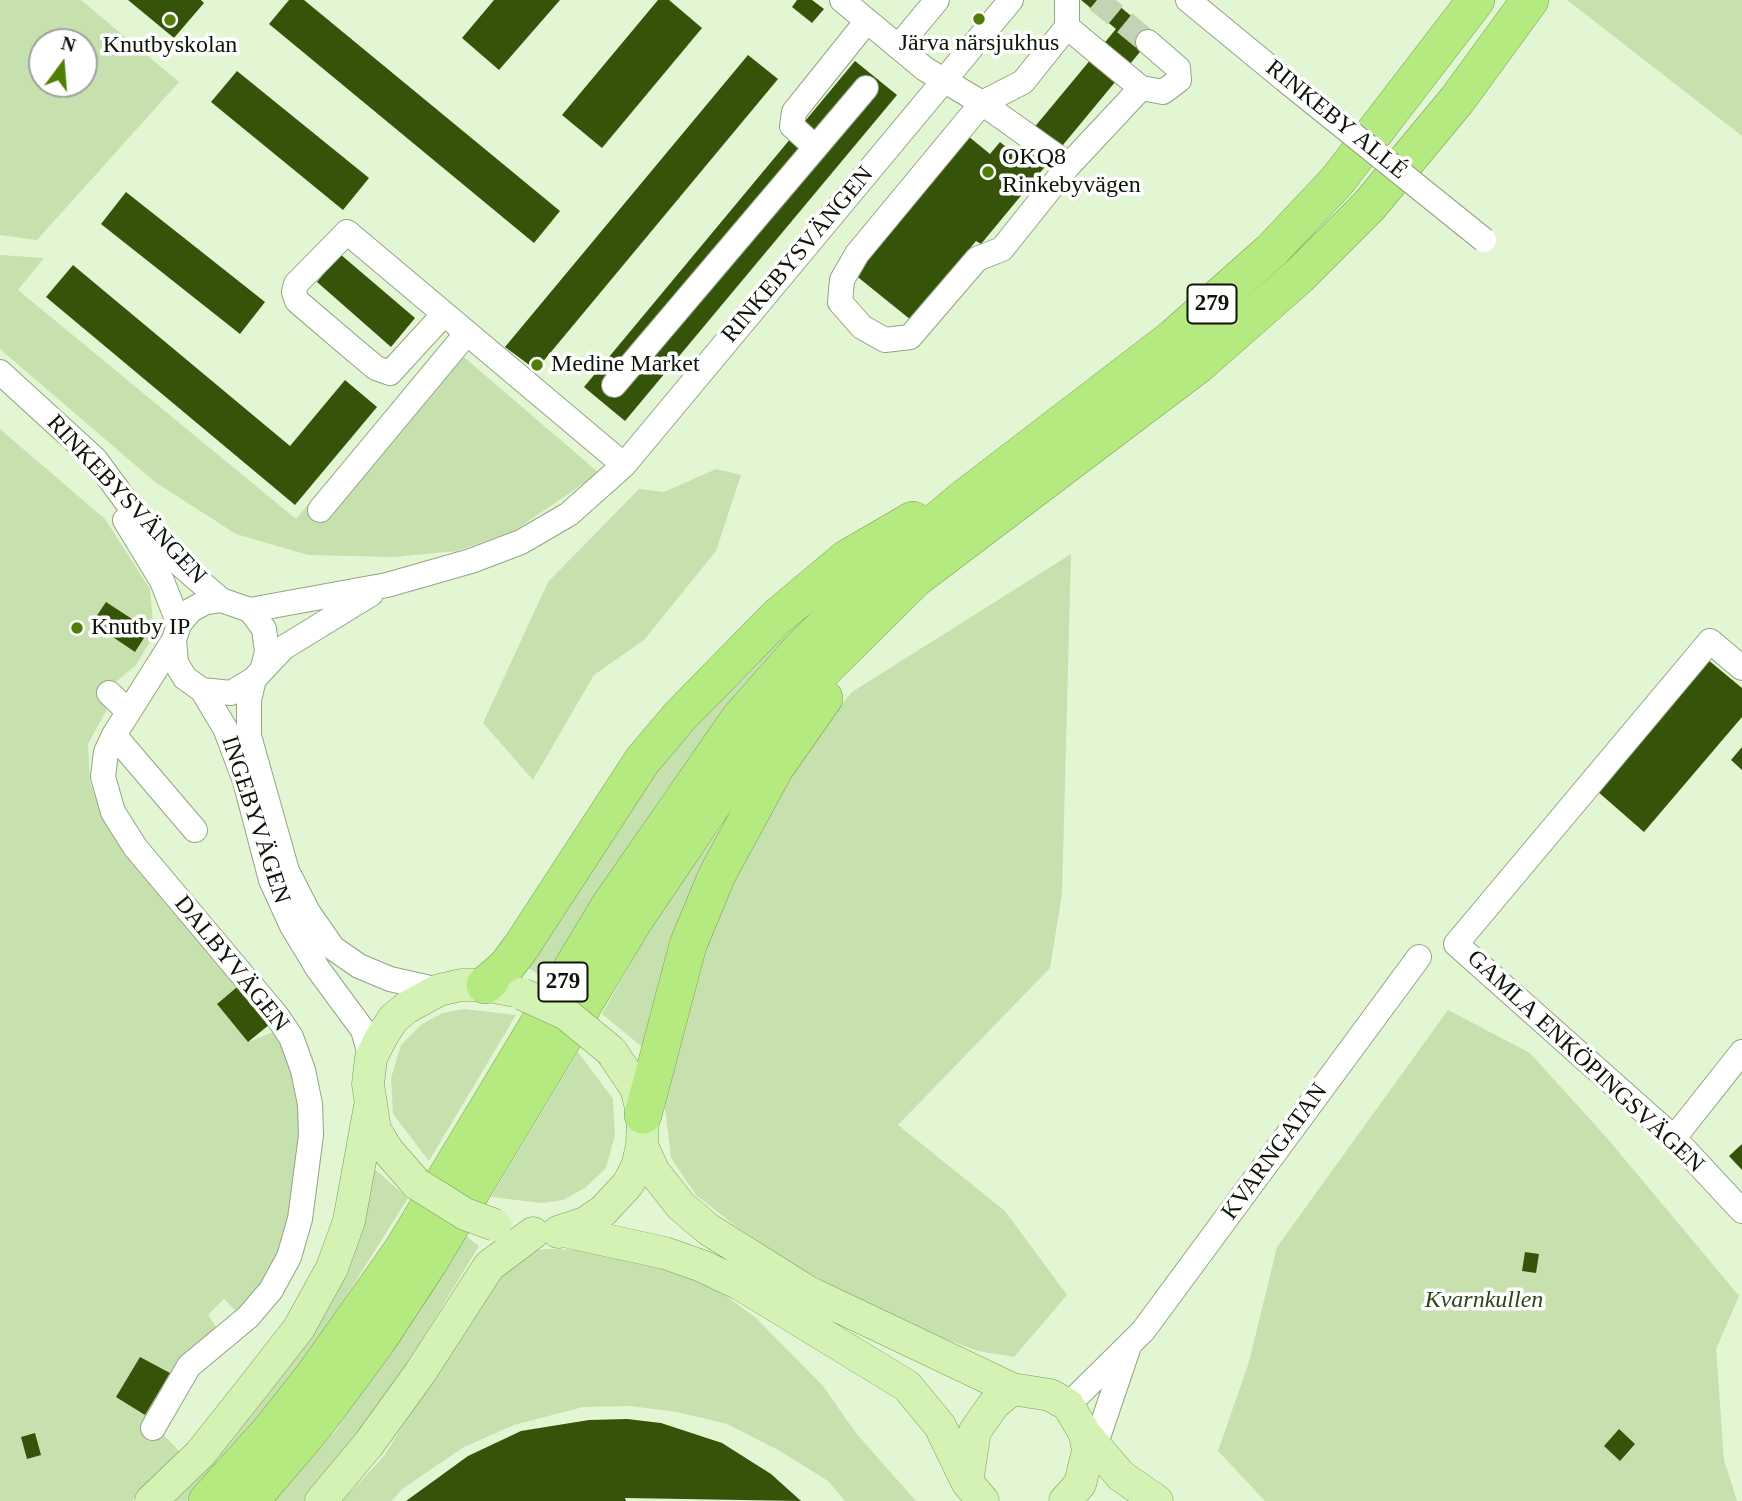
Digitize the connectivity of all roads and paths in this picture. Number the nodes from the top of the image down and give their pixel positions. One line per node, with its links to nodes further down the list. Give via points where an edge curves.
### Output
1 (842, 0): 8 (street)
2 (937, 0): 11 (street)
3 (1012, 0): 12 (street, RINKEBYSVÄNGEN)
4 (1067, 0): 9 (street)
5 (1188, 0): 18 (street, RINKEBY ALLÉ, bridge)
6 (1476, 0): 25 (highway, 279, via 1337,181 1272,250 1173,338)
7 (1530, 0): 29 (highway, 279, via 1458,100 1369,206 1265,309 1199,364 956,545)
8 (867, 21): 11 (street); 16 (street, via 794,112 792,126)
9 (1067, 27): 14 (street); 15 (street, via 1023,82)
10 (1148, 43): 14 (street, via 1178,68 1178,80 1163,92)
11 (898, 47): 12 (street)
12 (945, 79): 15 (street); 24 (street, RINKEBYSVÄNGEN)
13 (866, 88): 16 (street)
14 (1141, 88): 17 (street)
15 (982, 103): 17 (street); 17 (street, via 857,254 842,280 840,302 862,327 885,340 910,337 976,259 1002,249)
16 (816, 148): 22 (street)
17 (1069, 165)
18 (1484, 240)
19 (444, 314): 19 (street, via 346,232 296,284 294,292 297,302 368,362 390,373); 20 (street)
20 (467, 333): 24 (street); 26 (street)
21 (0, 372): 28 (street, RINKEBYSVÄNGEN, via 95,459 175,560)
22 (614, 385)
23 (0, 391): 31 (street, RINKEBYSVÄNGEN, via 127,522 162,580)
24 (624, 465): 27 (street, RINKEBYSVÄNGEN, via 569,514 521,542)
25 (963, 499): 41 (highway, via 901,525 846,559 730,661 642,761 521,947); 57 (highway, 279, via 862,587 739,719 610,905 403,1249 307,1384)
26 (320, 510)
27 (387, 584): 30 (street, RINKEBYSVÄNGEN); 33 (street, RINKEBYSVÄNGEN, via 304,633)
28 (220, 600): 30 (street, RINKEBYSVÄNGEN); 31 (street, RINKEBYSVÄNGEN, via 191,610)
29 (885, 608): 46 (highway, via 775,768 717,875 688,945); 58 (highway, 279, via 772,727 719,795 635,919 378,1340 315,1425)
30 (250, 610): 33 (street, via 264,629 267,652)
31 (176, 632): 34 (street, DALBYVÄGEN); 35 (street, RINKEBYSVÄNGEN, via 176,663)
32 (1742, 668): 47 (street, GAMLA ENKÖPINGSVÄGEN, via 1710,641 1456,944)
33 (258, 673): 35 (street, RINKEBYSVÄNGEN, via 231,693); 42 (street, INGEBYVÄGEN, via 249,700 248,736 287,871 308,912 334,948 359,966 390,979)
34 (145, 686): 35 (street); 37 (street, DALBYVÄGEN)
35 (196, 687): 44 (street, INGEBYVÄGEN, via 225,728 246,781 271,880 292,926 363,1030)
36 (109, 693): 37 (street)
37 (128, 711): 38 (street, DALBYVÄGEN)
38 (114, 735): 39 (street); 53 (street, DALBYVÄGEN, via 103,777 113,812 135,846 277,1016 291,1037 310,1104 306,1175 289,1258 248,1317 189,1366)
39 (195, 830)
40 (1419, 957): 50 (street, KVARNGATAN)
41 (485, 985): 42 (main road); 46 (main road, bridge, via 522,994 566,1014 611,1051 636,1088)
42 (439, 990): 44 (main road, via 393,1019)
43 (1742, 1052): 47 (street)
44 (371, 1058): 45 (main road)
45 (370, 1106): 49 (main road, bridge, via 375,1130 417,1184 495,1225); 56 (main road, via 349,1222 332,1268 299,1328 200,1454)
46 (642, 1130): 49 (main road, via 637,1167 616,1199 584,1223); 51 (main road, via 653,1172 708,1228 808,1292)
47 (1674, 1139): 48 (street, GAMLA ENKÖPINGSVÄGEN)
48 (1742, 1212)
49 (549, 1232): 55 (main road, via 665,1253 702,1266 740,1284 907,1386 940,1426); 59 (main road, via 489,1266 420,1373)
50 (1129, 1345): 52 (street, KVARNGATAN); 54 (street)
51 (1012, 1389): 52 (main road, via 1041,1392); 55 (main road, via 975,1431)
52 (1068, 1405): 54 (main road)
53 (153, 1428)
54 (1090, 1440): 60 (main road, via 1080,1483); 61 (main road, via 1121,1476)
55 (975, 1495)
56 (151, 1501)
57 (207, 1501)
58 (250, 1501)
59 (321, 1501)
60 (1065, 1501)
61 (1157, 1501)

